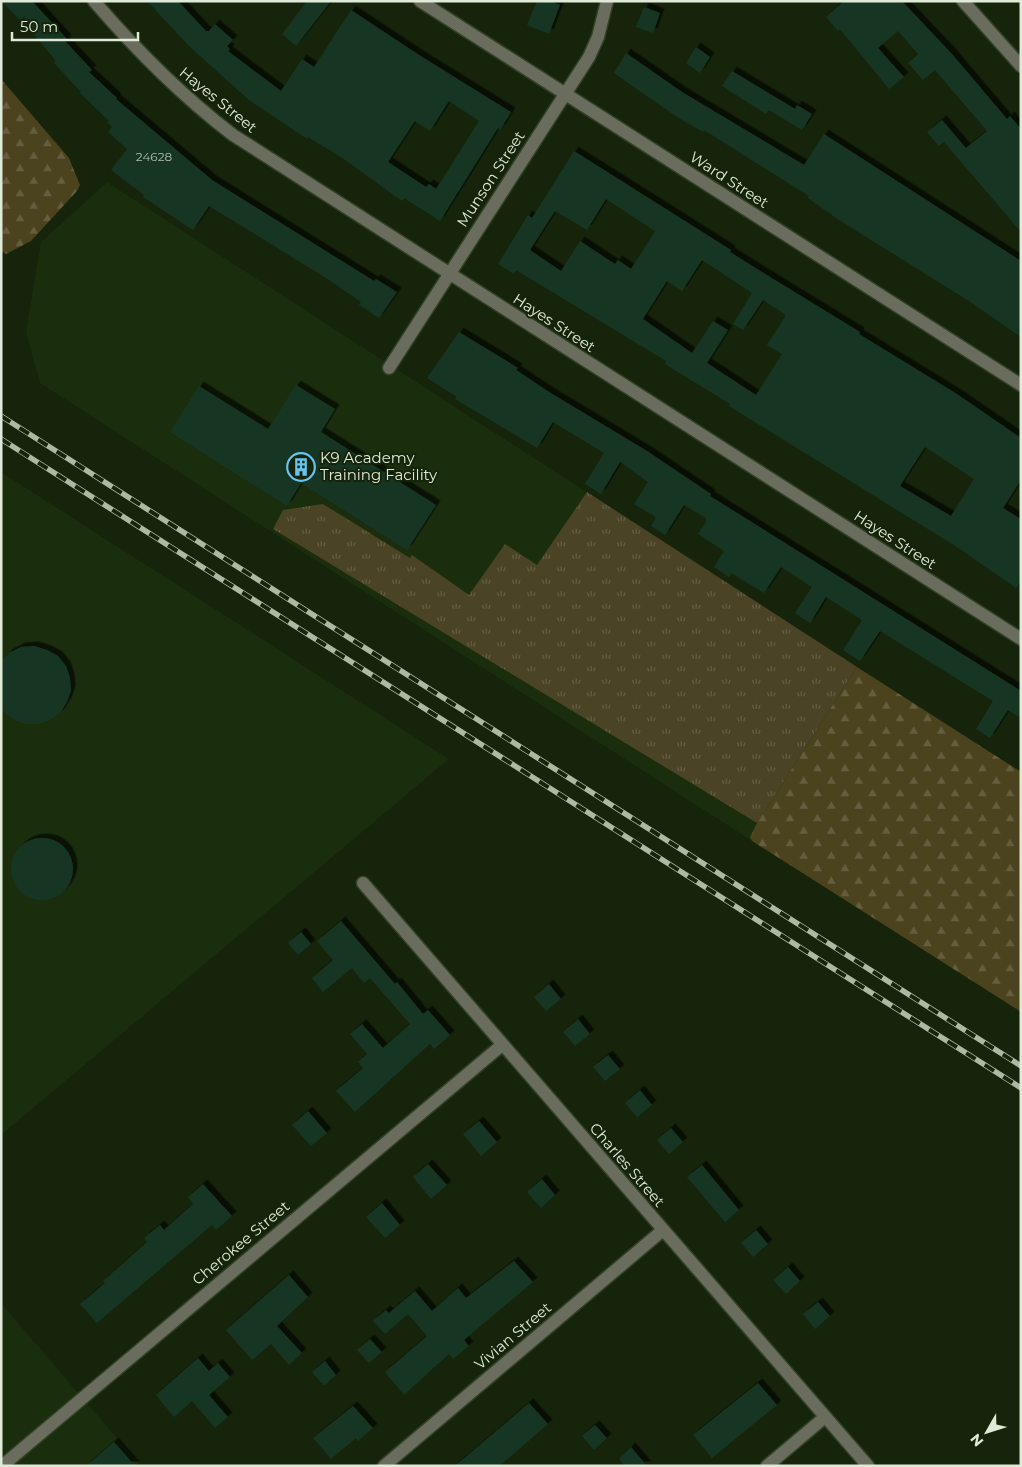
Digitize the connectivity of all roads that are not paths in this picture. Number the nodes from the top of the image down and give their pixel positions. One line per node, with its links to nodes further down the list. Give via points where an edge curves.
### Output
1 (94, 1): 7 (street, Hayes Street, via 154,68 212,120)
2 (420, 1): 6 (street, Ward Street)
3 (607, 1): 6 (street, Munson Street, via 595,44)
4 (963, 1): 5 (street)
5 (1021, 66)
6 (564, 94): 7 (street, Munson Street); 9 (street, Ward Street)
7 (448, 274): 8 (street, Munson Street); 10 (street, Hayes Street)
8 (389, 368)
9 (1021, 386)
10 (1021, 640)
11 (363, 883): 12 (street, Charles Street)
12 (502, 1045): 13 (street, Charles Street); 15 (street, Cherokee Street)
13 (663, 1230): 14 (street, Charles Street); 16 (street, Vivian Street)
14 (826, 1417): 17 (street); 18 (street, Charles Street)
15 (2, 1466)
16 (384, 1466)
17 (767, 1466)
18 (868, 1466)

